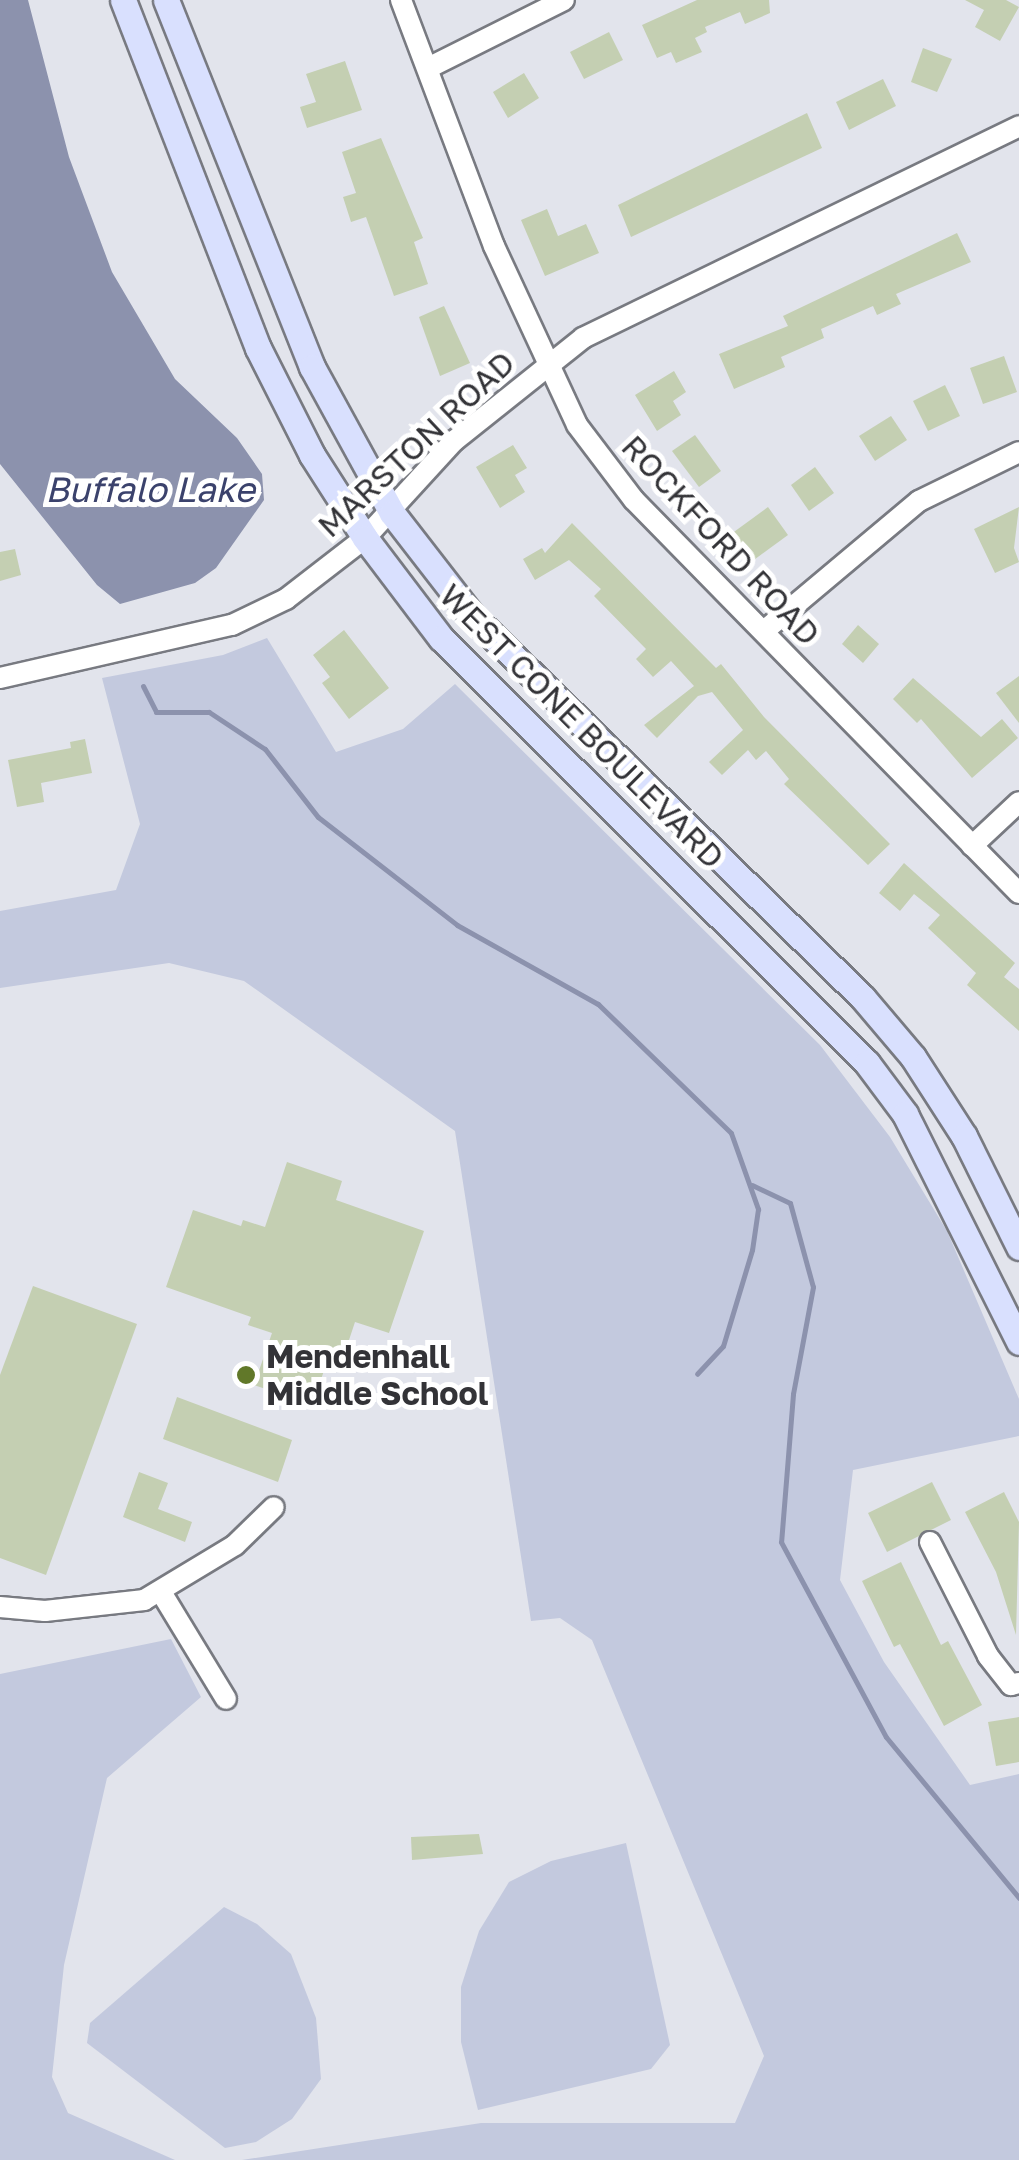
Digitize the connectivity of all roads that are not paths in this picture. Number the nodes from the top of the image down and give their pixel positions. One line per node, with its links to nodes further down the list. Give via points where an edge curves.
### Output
1 (123, 0): 10 (main road, WEST CONE BOULEVARD, via 258,348 312,455)
2 (166, 0): 9 (main road, WEST CONE BOULEVARD, via 312,368)
3 (401, 0): 5 (street, ROCKFORD ROAD)
4 (564, 0): 5 (street)
5 (428, 68): 7 (street, ROCKFORD ROAD)
6 (1019, 126): 7 (street, MARSTON ROAD, via 583,338)
7 (546, 364): 9 (street, MARSTON ROAD, via 454,441); 11 (street, ROCKFORD ROAD, via 577,425 634,500)
8 (1019, 452): 11 (street, via 919,501)
9 (392, 512): 10 (street, MARSTON ROAD); 16 (main road, WEST CONE BOULEVARD, via 471,615 863,998 913,1057 964,1136)
10 (365, 538): 12 (street, MARSTON ROAD, via 286,599 232,625); 17 (main road, WEST CONE BOULEVARD, via 441,638 867,1063 905,1114)
11 (764, 631): 14 (street, ROCKFORD ROAD)
12 (0, 678)
13 (1019, 802): 14 (street)
14 (972, 846): 15 (street, ROCKFORD ROAD)
15 (1019, 893)
16 (1019, 1246)
17 (1019, 1342)
18 (274, 1507): 20 (street, via 235,1545)
19 (930, 1542): 22 (street, via 988,1656 1011,1685)
20 (161, 1592): 21 (street, via 44,1611); 23 (street)
21 (0, 1606)
22 (1019, 1683)
23 (226, 1699)

